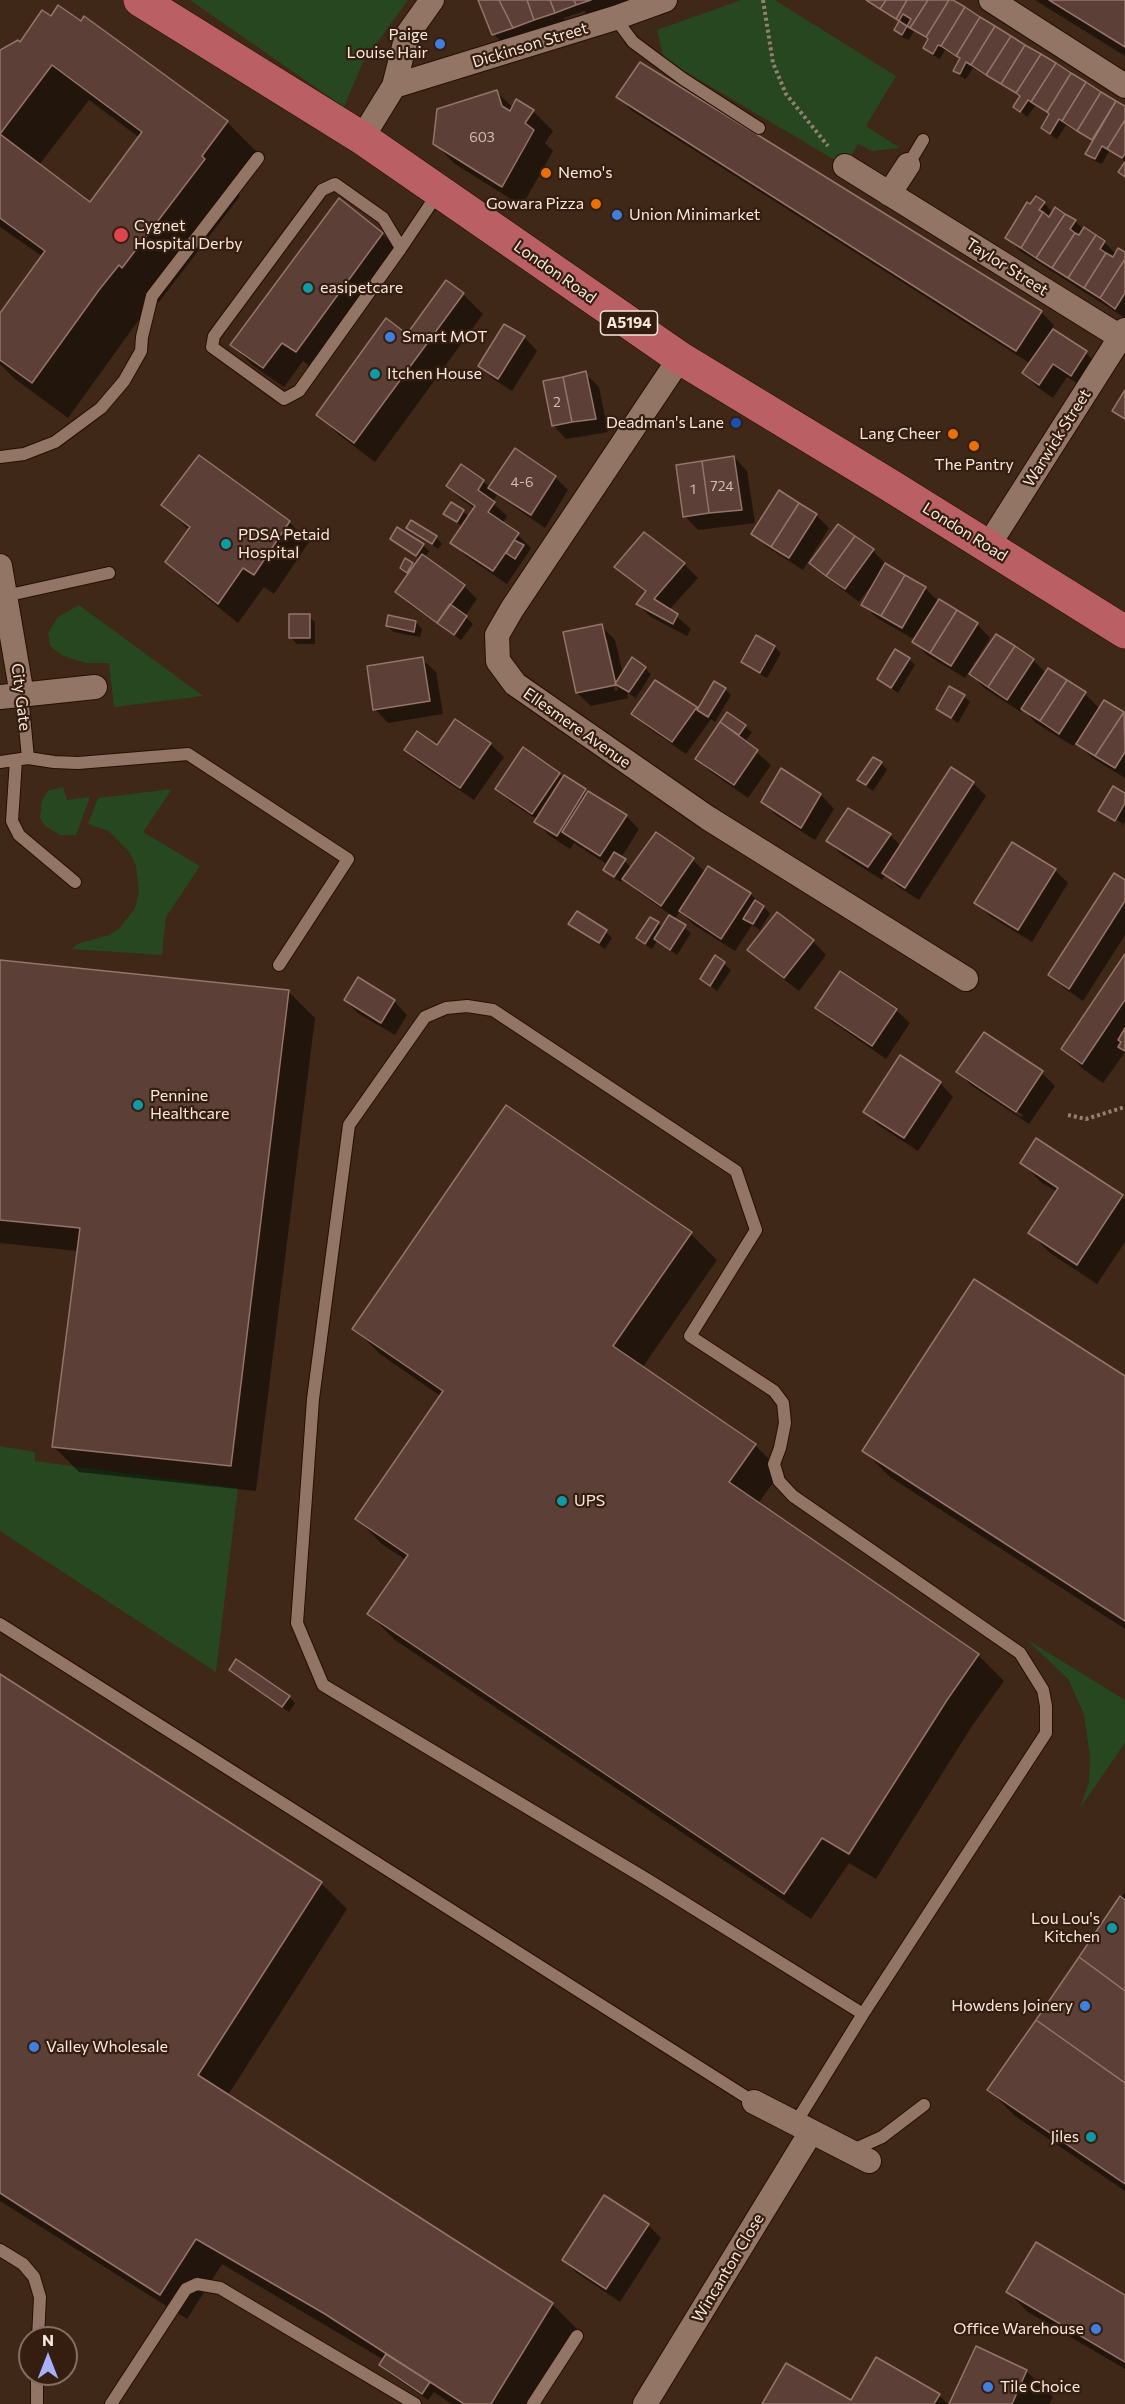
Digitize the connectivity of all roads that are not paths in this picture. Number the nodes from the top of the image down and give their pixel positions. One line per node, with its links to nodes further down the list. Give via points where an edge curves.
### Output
1 (141, 0): 9 (main road, London Road / A5194)
2 (432, 0): 6 (street, via 407,34)
3 (664, 0): 5 (street, Dickinson Street)
4 (991, 0): 7 (street)
5 (615, 18): 6 (street, Dickinson Street); 8 (lane, via 633,42)
6 (394, 86): 9 (street)
7 (1125, 86)
8 (759, 128)
9 (362, 138): 14 (main road, London Road / A5194)
10 (923, 141): 12 (lane)
11 (258, 158): 19 (lane, via 152,296 141,351 124,381 101,408 55,442 24,454)
12 (908, 165): 15 (street)
13 (845, 166): 15 (street, Taylor Street)
14 (439, 192): 16 (lane); 18 (main road, London Road / A5194)
15 (889, 194): 17 (street, Taylor Street)
16 (401, 248): 16 (lane, via 299,392 284,399 212,347 214,336 322,190 335,184 383,218)
17 (1123, 336): 20 (street, Warwick Street)
18 (680, 358): 20 (main road, London Road / A5194); 31 (street, Ellesmere Avenue, via 512,609 497,635 498,662 515,684 708,818)
19 (0, 457)
20 (988, 546): 24 (main road, London Road / A5194)
21 (0, 566): 23 (street, City Gate)
22 (109, 573): 23 (lane)
23 (5, 596): 26 (street, City Gate)
24 (1125, 633)
25 (95, 687): 26 (street)
26 (11, 696): 27 (lane, City Gate)
27 (22, 759): 28 (lane); 29 (lane, City Gate, via 12,821 20,835); 30 (lane, via 78,763 188,754 348,859)
28 (0, 762)
29 (75, 882)
30 (279, 965)
31 (966, 979)
32 (0, 1624): 34 (lane)
33 (862, 2014): 33 (lane, via 323,1684 297,1623 313,1399 349,1125 425,1017 446,1008 493,1010 736,1171 756,1230 690,1336 774,1391 783,1403 785,1423 774,1464 779,1481 793,1496 1020,1653 1043,1690 1046,1733); 36 (lane)
34 (754, 2102): 36 (street)
35 (924, 2105): 37 (lane)
36 (803, 2128): 37 (street); 46 (street, Wincanton Close)
37 (859, 2156)
38 (0, 2250): 39 (lane, via 23,2264 34,2277 40,2296)
39 (39, 2326)
40 (577, 2336): 45 (lane)
41 (37, 2386): 42 (lane)
42 (37, 2404)
43 (111, 2404): 44 (lane, via 186,2289 197,2284 220,2288)
44 (415, 2404)
45 (532, 2404)
46 (645, 2404)

